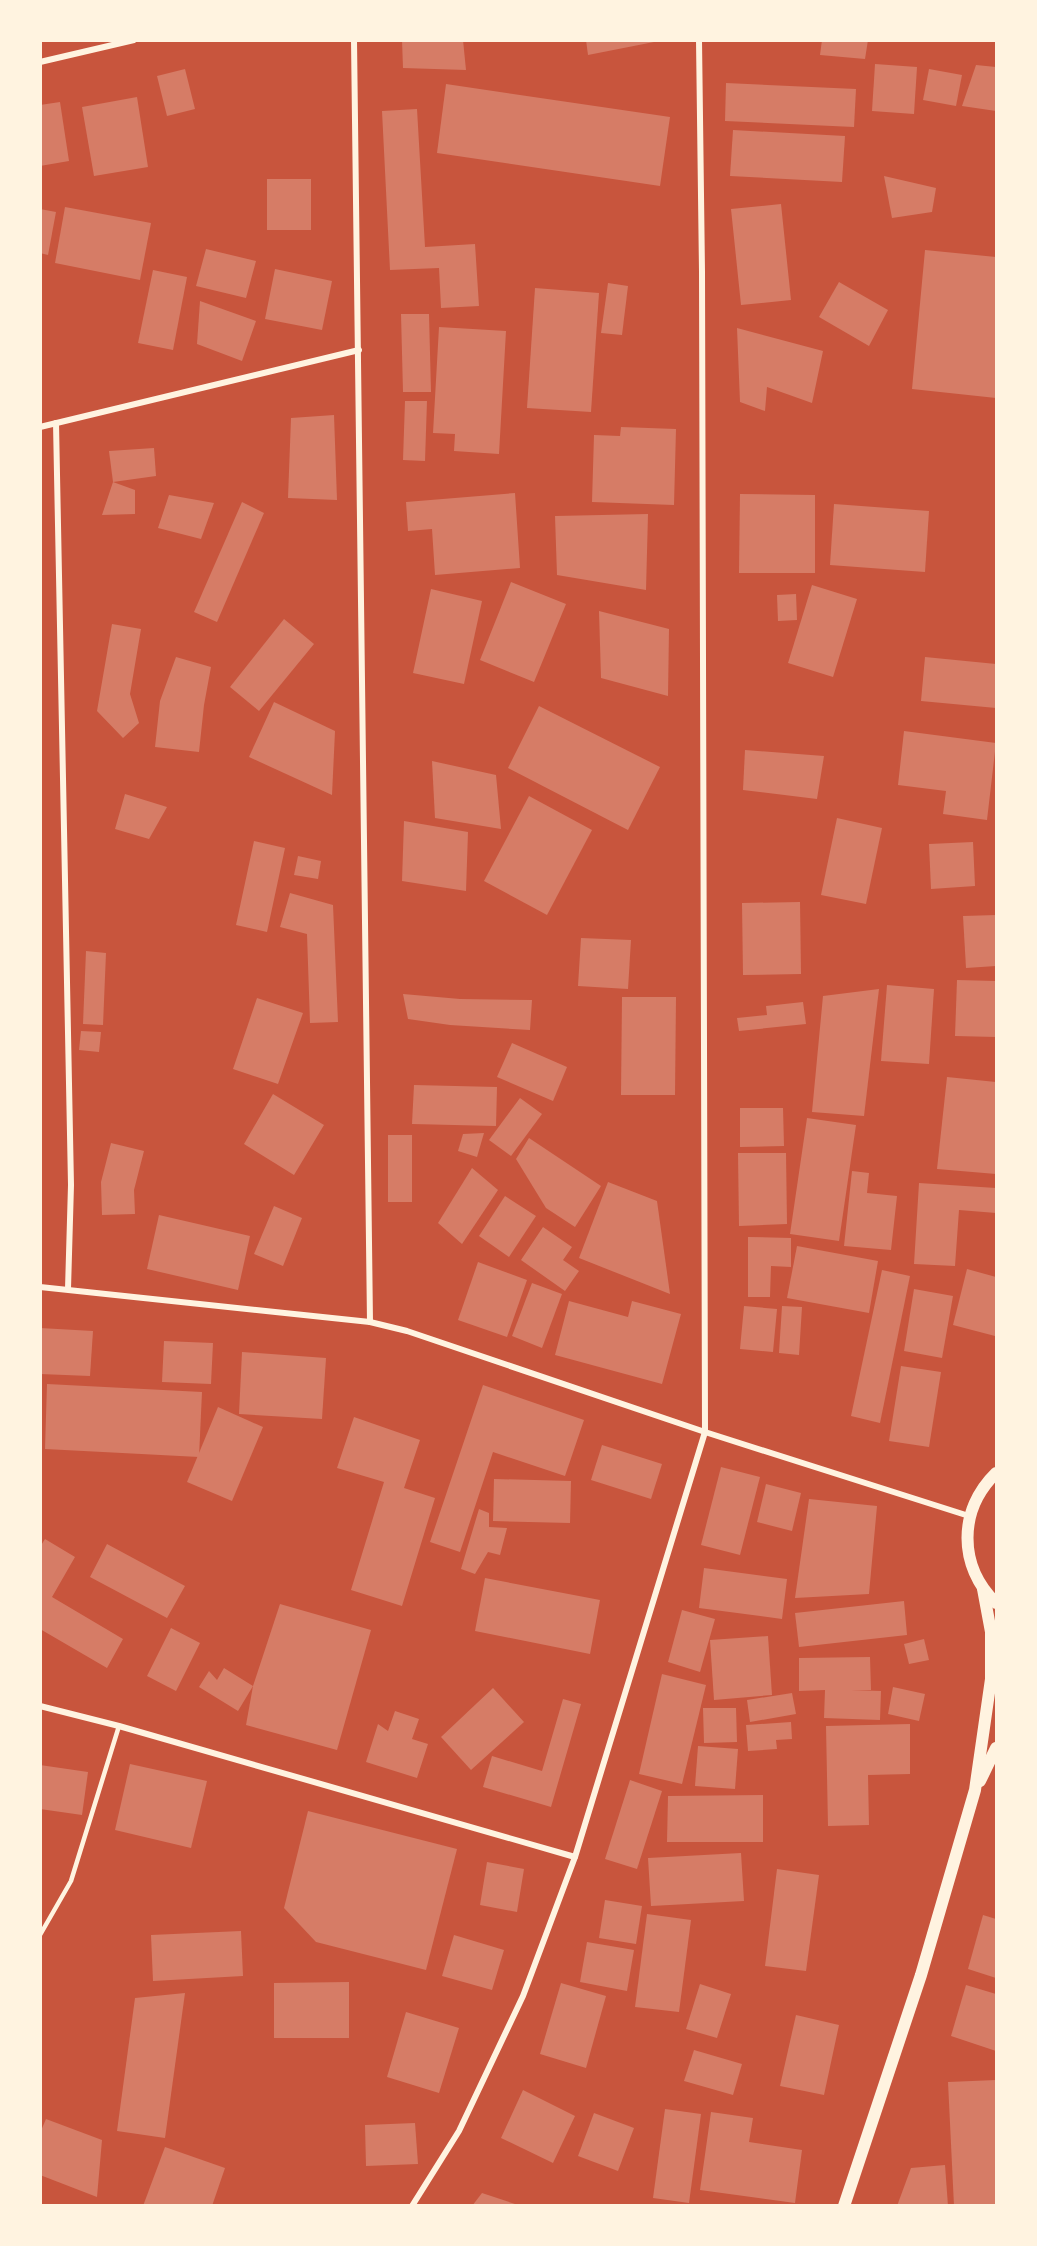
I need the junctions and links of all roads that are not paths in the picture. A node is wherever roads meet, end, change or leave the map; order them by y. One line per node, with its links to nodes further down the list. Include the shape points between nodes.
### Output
1 (134, 40): 4 (street)
2 (354, 40): 5 (street)
3 (699, 40): 11 (street)
4 (40, 62)
5 (359, 350): 6 (street); 10 (street)
6 (57, 423): 7 (street); 9 (street, via 71,1185)
7 (40, 427)
8 (40, 1287): 9 (street)
9 (68, 1289): 10 (street)
10 (370, 1322): 11 (street)
11 (705, 1432): 13 (street); 20 (street)
12 (996, 1473): 13 (main road, via 982,1489)
13 (969, 1516): 14 (main road, via 969,1559)
14 (983, 1589): 15 (main road); 19 (main road, via 991,1632 991,1679)
15 (996, 1603)
16 (40, 1706): 17 (street)
17 (119, 1726): 20 (street); 21 (lane, via 71,1881)
18 (996, 1748): 19 (main road)
19 (975, 1790): 23 (main road, via 921,1975)
20 (575, 1857): 22 (street, via 518,2007 459,2131)
21 (40, 1935)
22 (412, 2205)
23 (844, 2205)

